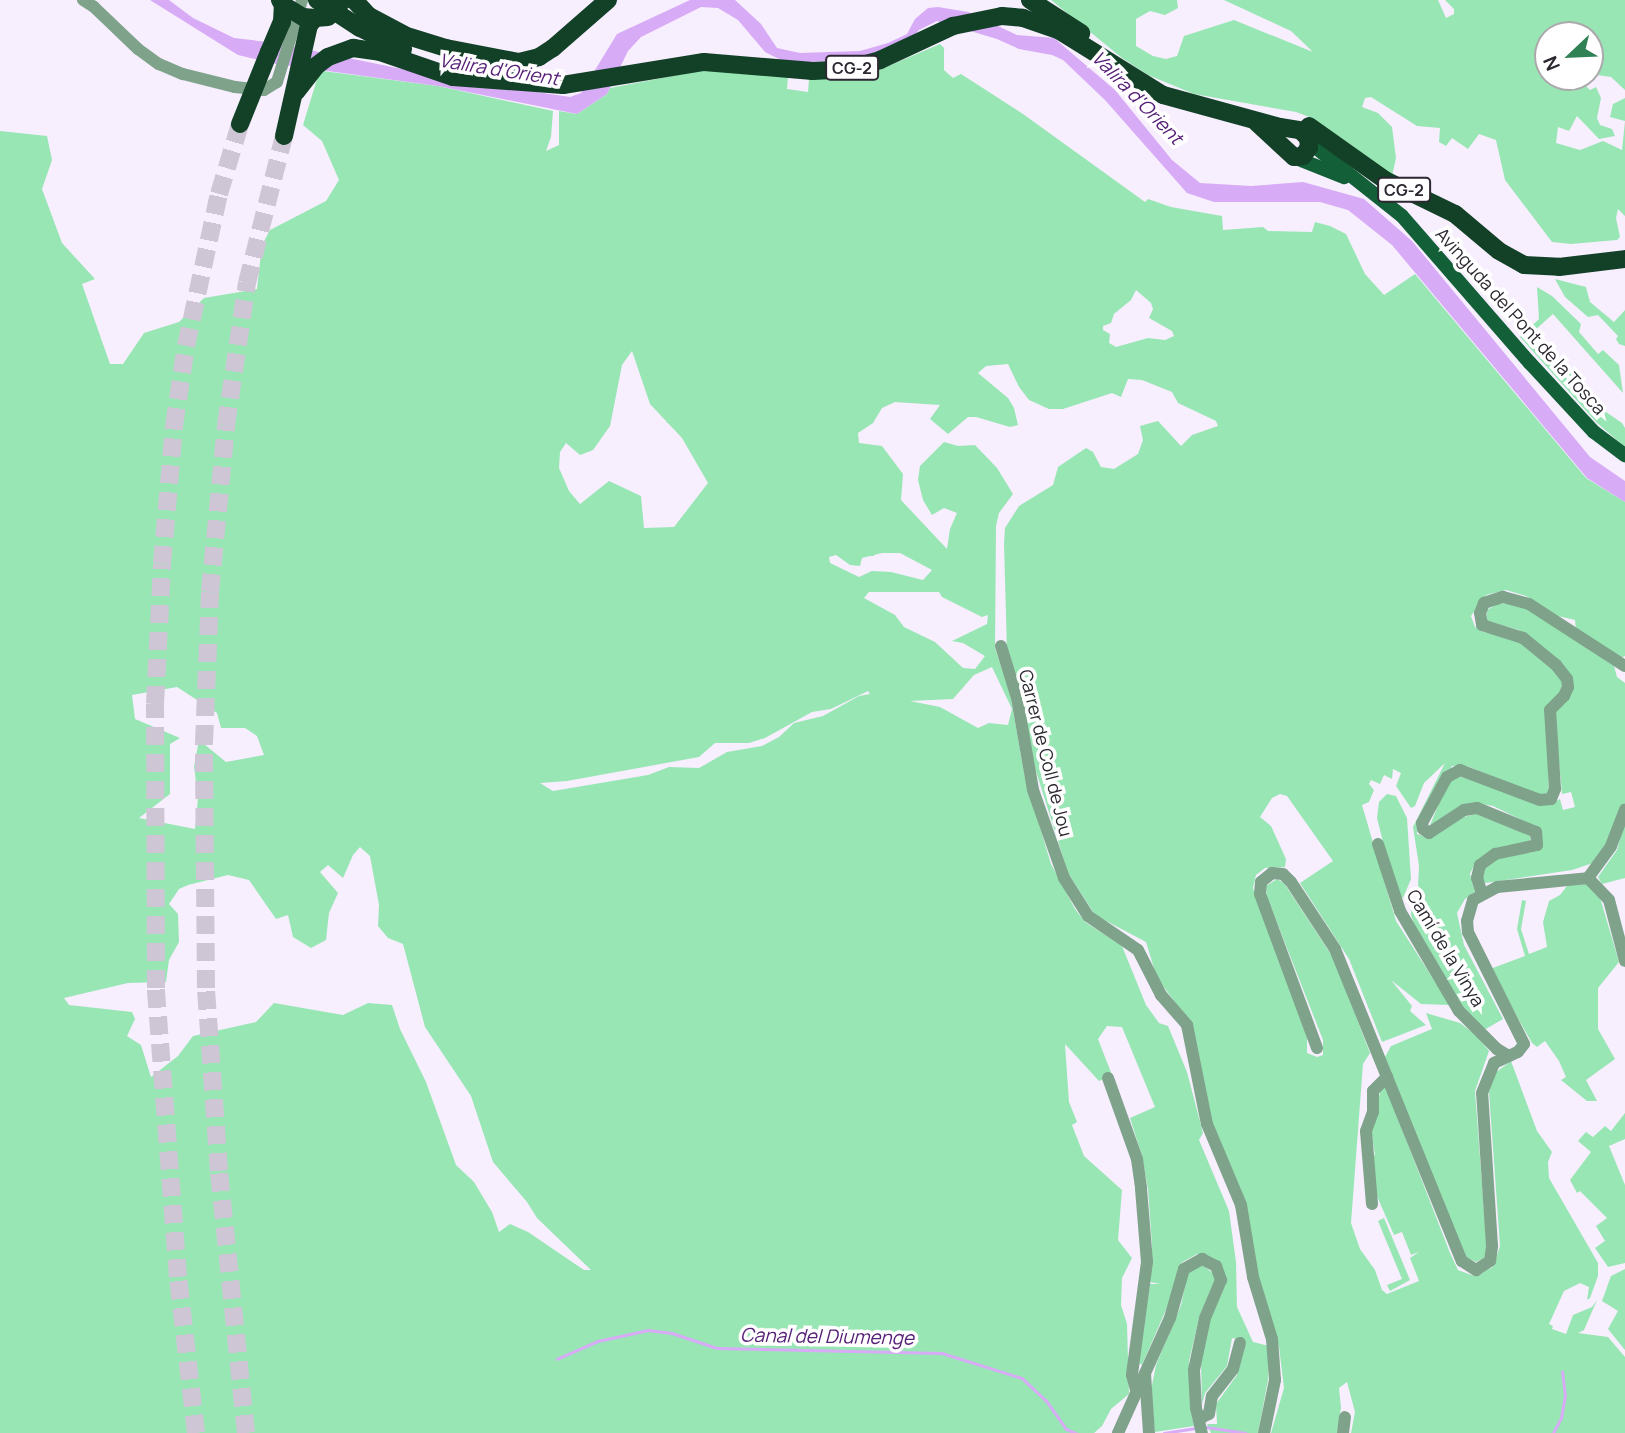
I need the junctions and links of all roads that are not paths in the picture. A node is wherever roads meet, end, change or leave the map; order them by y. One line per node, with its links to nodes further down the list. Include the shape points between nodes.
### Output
1 (83, 0): 2 (street, via 159,64 183,74 264,90 277,82)
2 (303, 0): 9 (highway)
3 (334, 0): 10 (highway)
4 (354, 0): 5 (highway, via 369,16 404,35 519,62 539,57)
5 (608, 0)
6 (621, 0): 12 (highway, via 553,56 526,68)
7 (1030, 0): 13 (highway, CG-2, via 1080,32)
8 (278, 2): 9 (highway, CG-2, bridge, via 303,17); 17 (highway, bridge, via 282,22)
9 (318, 9): 10 (highway, bridge); 11 (highway, CG-2); 15 (highway, via 307,32)
10 (345, 9): 12 (highway, via 405,50)
11 (380, 52): 14 (highway, CG-2, via 474,80); 15 (highway, via 353,48 328,57 305,76)
12 (486, 72): 14 (highway)
13 (1128, 75): 14 (highway, CG-2, via 1046,26 1023,18 984,17 848,69 813,71 704,62); 16 (highway, CG-2, via 1163,95)
14 (564, 85)
15 (296, 92): 18 (highway)
16 (1239, 115): 19 (highway, CG-2); 20 (highway, CG-2)
17 (240, 124)
18 (284, 136)
19 (1311, 136): 20 (highway, via 1306,153); 20 (highway, via 1286,135); 21 (main road, Avinguda del Pont de la Tosca); 22 (highway, CG-2, via 1455,214)
20 (1290, 152): 21 (main road, Avinguda del Pont de la Tosca)
21 (1359, 182): 25 (main road, Avinguda del Pont de la Tosca, via 1402,216 1585,422)
22 (1484, 236): 23 (highway, CG-2, via 1509,251 1534,257); 24 (highway, CG-2, via 1511,259 1536,267)
23 (1625, 247)
24 (1625, 259)
25 (1625, 455)
26 (1001, 646): 47 (street, Carrer de Coll de Jou, via 1017,698 1033,790 1064,878 1088,916 1138,950 1161,995 1187,1024 1207,1124 1241,1205 1253,1277 1272,1339 1275,1380)
27 (1625, 666): 31 (street, via 1529,604 1503,597 1484,603 1482,625 1516,634 1532,645 1563,673 1567,687 1550,710 1555,789 1551,799 1540,800 1460,770 1447,777 1422,823 1429,833 1464,810 1477,808 1536,832 1537,845 1485,860 1477,878)
28 (1625, 810): 30 (street, via 1611,846)
29 (1378, 845): 34 (street, Camí de la Vinya, via 1400,911 1459,1011 1497,1049)
30 (1588, 877): 31 (street, via 1497,887); 32 (street, via 1609,901)
31 (1482, 894): 34 (street, via 1469,909 1468,932 1524,1040)
32 (1625, 961)
33 (1317, 1048): 35 (street, via 1260,894 1261,882 1272,873 1291,881 1335,949)
34 (1513, 1054): 35 (street, via 1491,1067 1482,1093 1492,1246 1490,1261 1476,1270 1462,1261)
35 (1387, 1077): 37 (street, via 1373,1091 1373,1112 1366,1131)
36 (1108, 1078): 40 (street, via 1137,1159 1141,1189 1147,1262 1132,1376)
37 (1372, 1204)
38 (1240, 1343): 44 (street, via 1233,1369 1212,1396)
39 (1145, 1372): 40 (street); 42 (street); 44 (street, via 1170,1318 1184,1269 1195,1261 1210,1261 1221,1280 1205,1318 1196,1360)
40 (1136, 1390): 41 (street)
41 (1128, 1407): 42 (street); 45 (street)
42 (1146, 1416): 46 (street)
43 (1345, 1417): 48 (street)
44 (1201, 1427)
45 (1118, 1433)
46 (1149, 1433)
47 (1264, 1433)
48 (1343, 1433)

